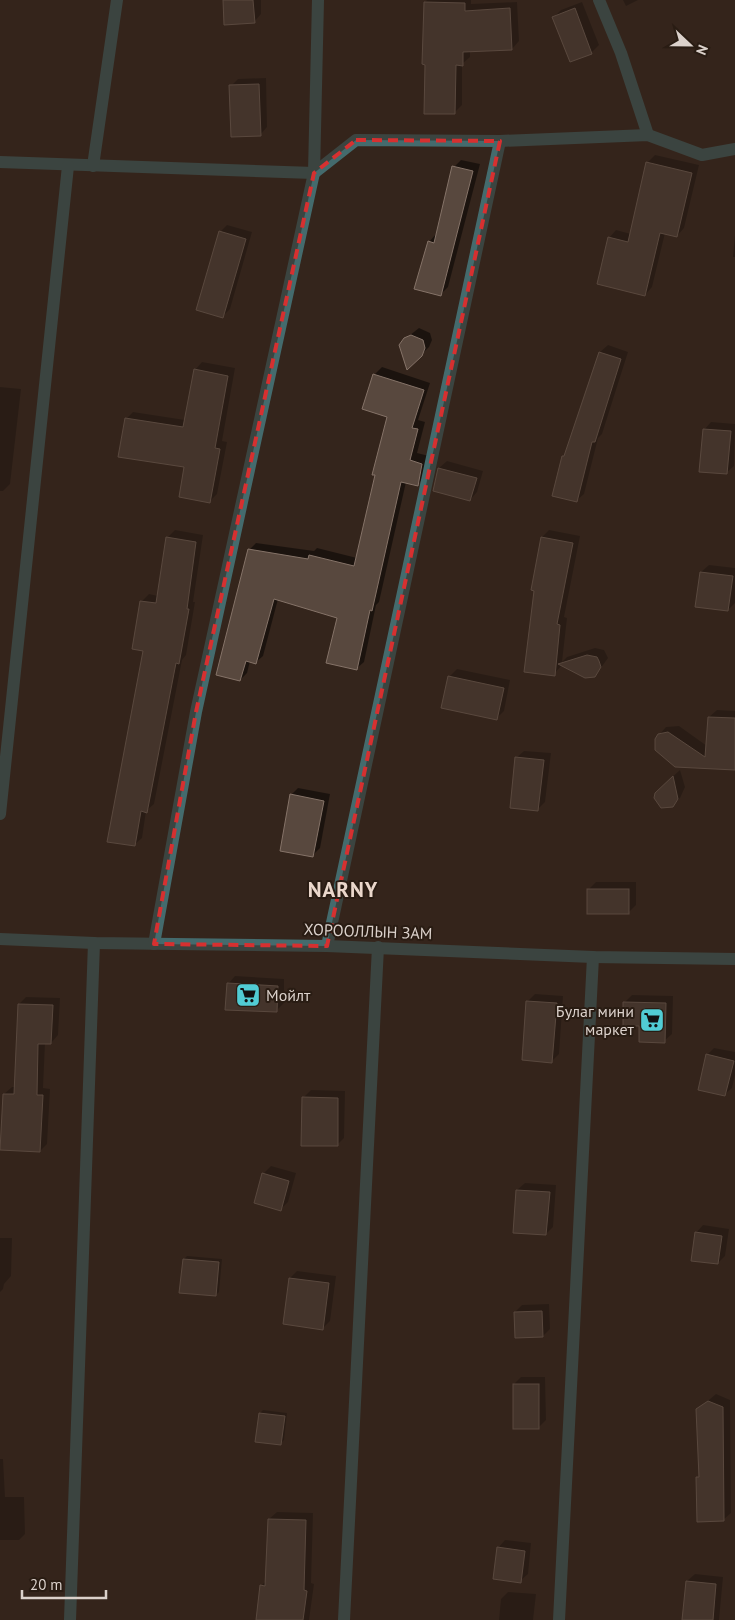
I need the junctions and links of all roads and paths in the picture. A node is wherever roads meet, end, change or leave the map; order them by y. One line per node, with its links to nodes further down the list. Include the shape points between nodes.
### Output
1 (117, 0): 9 (street)
2 (318, 0): 10 (street)
3 (598, 0): 4 (street, via 622,53)
4 (648, 135): 5 (street); 6 (street, via 702,155)
5 (500, 141): 10 (street, via 356,140); 15 (street)
6 (735, 149)
7 (0, 162): 8 (street)
8 (68, 166): 9 (street); 11 (street)
9 (93, 166): 10 (street)
10 (314, 173): 14 (street, via 196,712)
11 (0, 814)
12 (0, 939): 13 (street, ХОРООЛЛЫН ЗАМ)
13 (94, 943): 14 (street, ХОРООЛЛЫН ЗАМ); 19 (street)
14 (154, 944): 15 (street, ХОРООЛЛЫН ЗАМ)
15 (327, 946): 16 (street, ХОРООЛЛЫН ЗАМ)
16 (378, 947): 17 (street, ХОРООЛЛЫН ЗАМ); 20 (street)
17 (593, 957): 18 (street, ХОРООЛЛЫН ЗАМ); 21 (street)
18 (735, 959)
19 (70, 1620)
20 (344, 1620)
21 (559, 1620)

